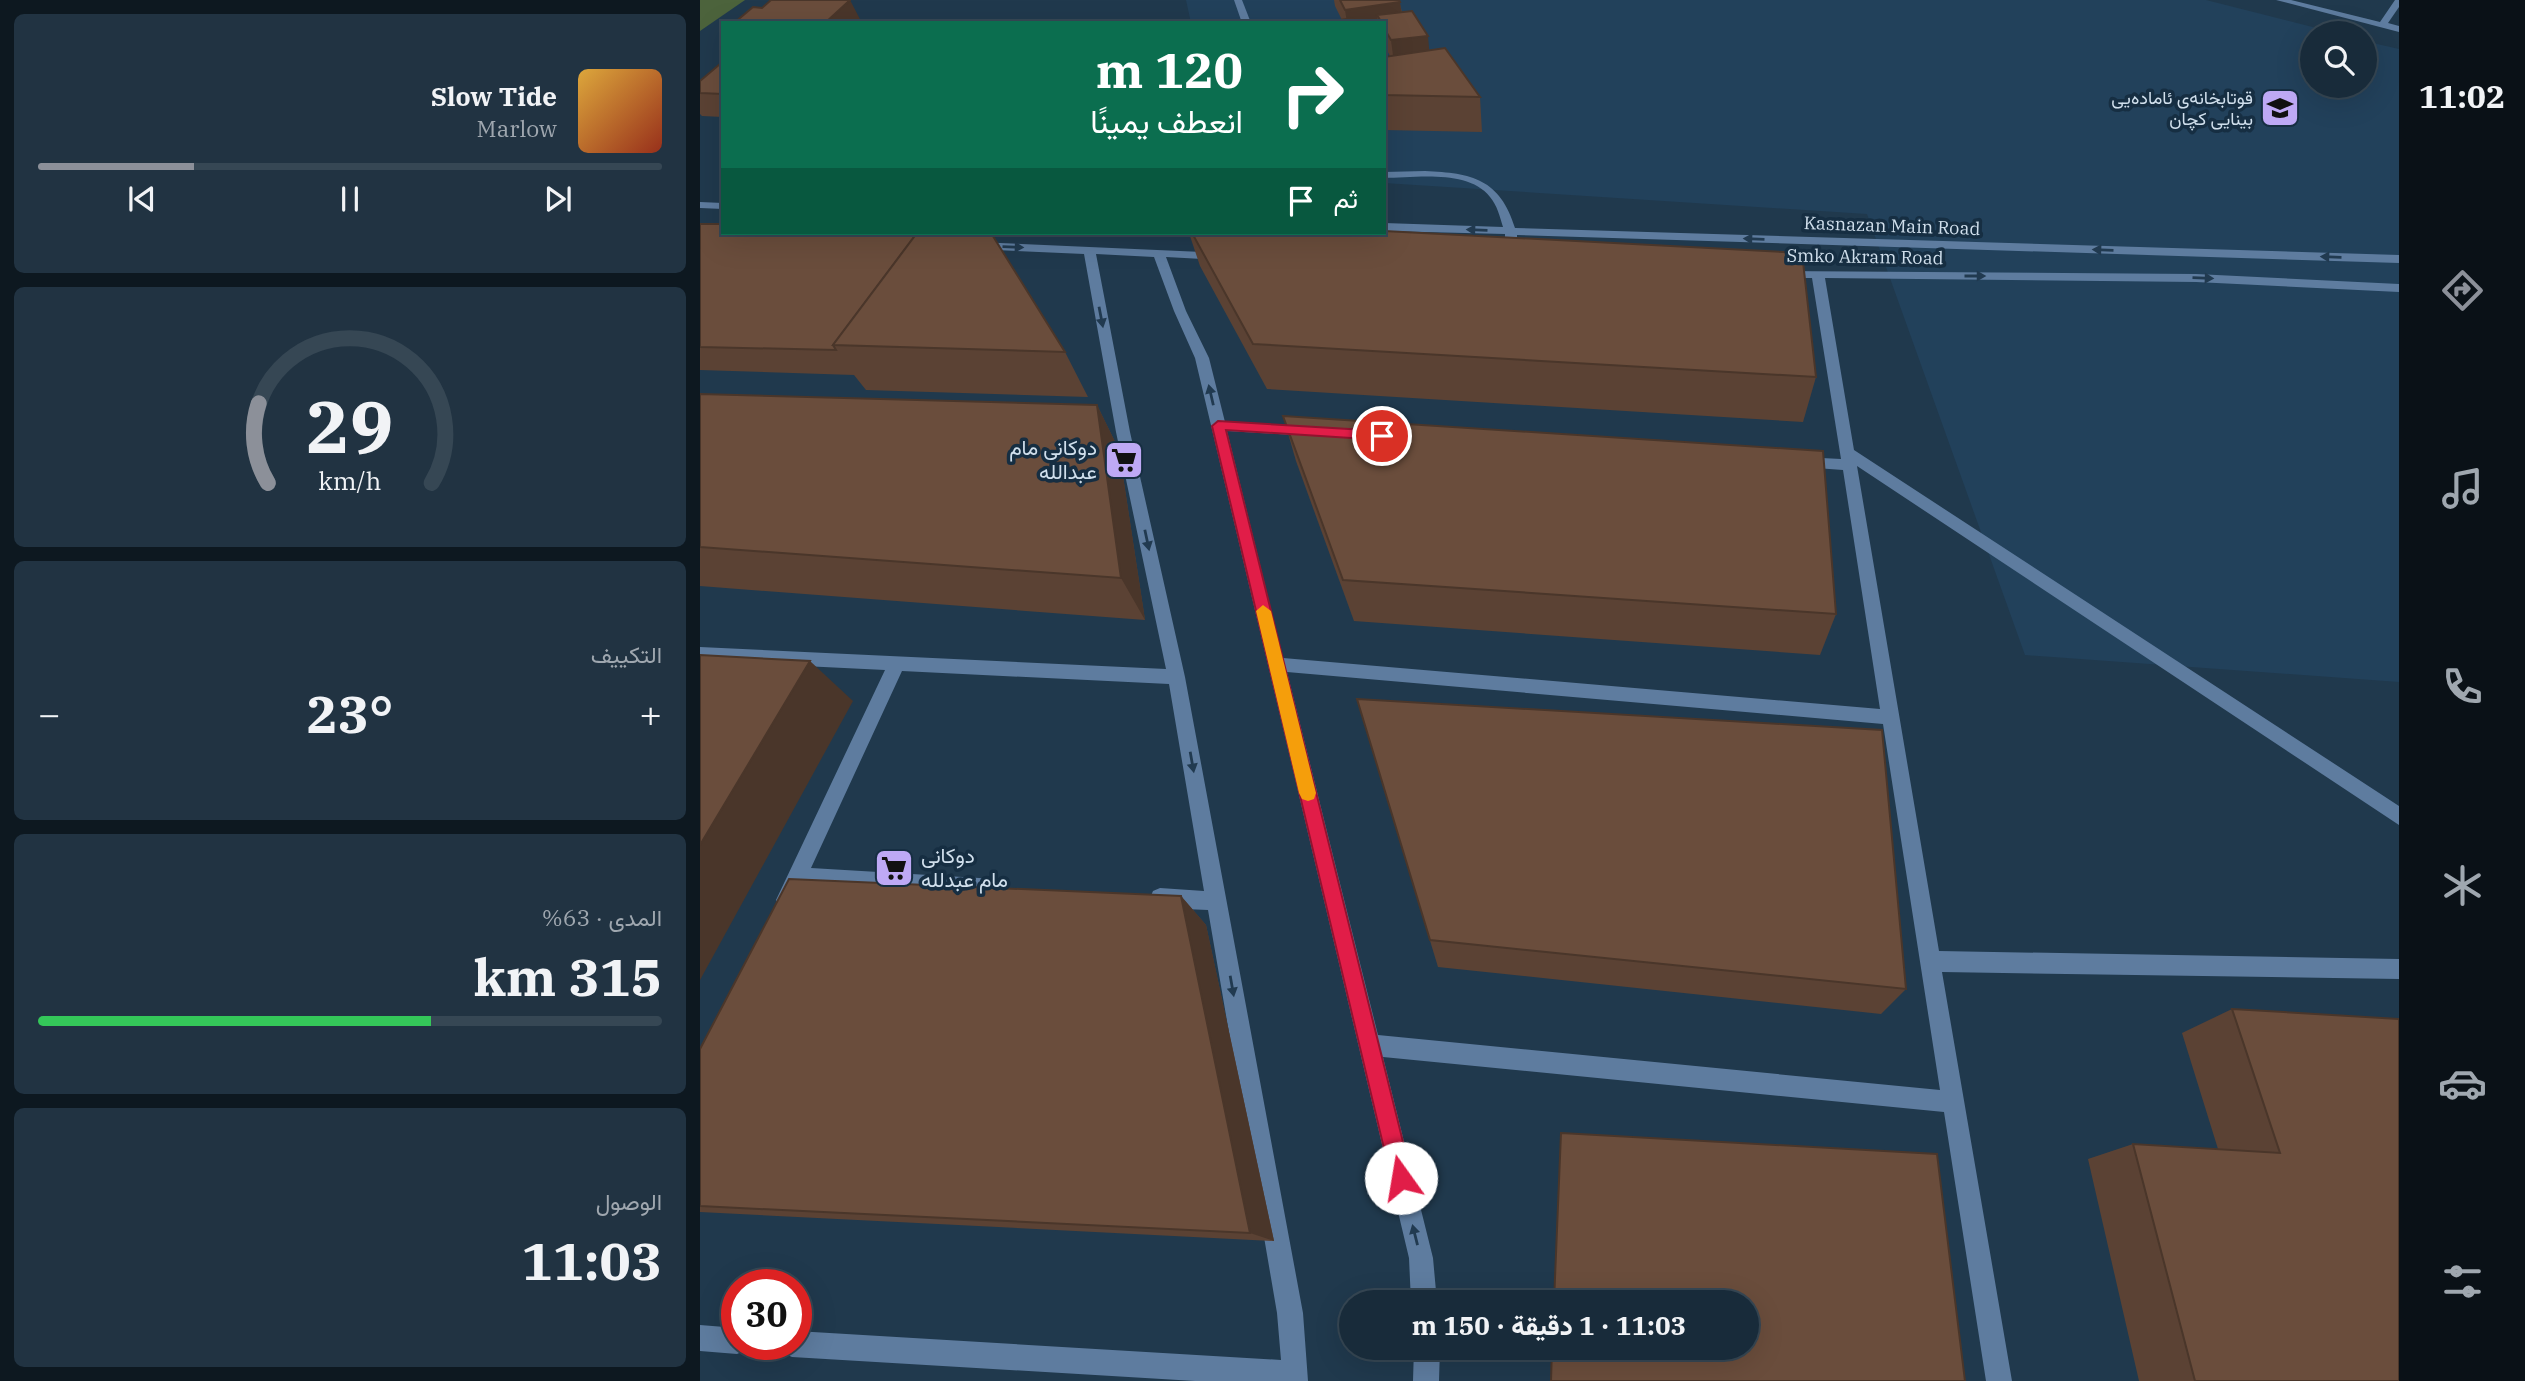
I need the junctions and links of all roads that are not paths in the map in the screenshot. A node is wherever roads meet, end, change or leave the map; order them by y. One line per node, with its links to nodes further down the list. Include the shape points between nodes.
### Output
1 (1238, 0): 4 (street)
2 (2280, 0): 5 (street)
3 (2399, 0): 5 (street)
4 (1246, 21)
5 (2382, 25): 6 (street)
6 (2399, 29)
7 (1386, 176): 11 (street, via 1442,177 1483,186 1500,203)
8 (700, 205): 9 (street)
9 (721, 206)
10 (1386, 227): 11 (street, Kasnazan Main Road, one-way to 10)
11 (1511, 231): 15 (street); 17 (street, Kasnazan Main Road, one-way to 11)
12 (964, 246): 13 (street, one-way to 13)
13 (1089, 250): 14 (street); 28 (street, one-way to 28, via 1116,431)
14 (1159, 254): 16 (street); 21 (street, one-way to 14, via 1202,358)
15 (1510, 254)
16 (1240, 257)
17 (2399, 260)
18 (1764, 273): 19 (street, Smko Akram Road)
19 (1818, 275): 20 (street, Smko Akram Road, one-way to 20, via 2196,278); 23 (street)
20 (2399, 288)
21 (1218, 426): 22 (street); 26 (street)
22 (1327, 432)
23 (1846, 458): 24 (street); 29 (street); 30 (street)
24 (1793, 461)
25 (700, 654): 27 (street)
26 (1276, 664): 29 (street); 39 (street)
27 (895, 665): 28 (street); 32 (street)
28 (1177, 677): 35 (street, one-way to 35)
29 (1889, 717): 37 (street)
30 (2395, 813): 31 (street)
31 (2399, 828)
32 (796, 877): 33 (street); 36 (street)
33 (1013, 889)
34 (1135, 897): 35 (street)
35 (1217, 901): 46 (street, one-way to 46, via 1290,1313)
36 (779, 913)
37 (1929, 961): 38 (street); 40 (street)
38 (2399, 969)
39 (1369, 1045): 40 (street); 41 (street, one-way to 39, via 1421,1258)
40 (1952, 1102): 48 (street)
41 (1423, 1290)
42 (700, 1338): 43 (street)
43 (721, 1340)
44 (812, 1345): 46 (street)
45 (1427, 1360): 47 (street)
46 (1295, 1378)
47 (1426, 1381)
48 (1999, 1381)

